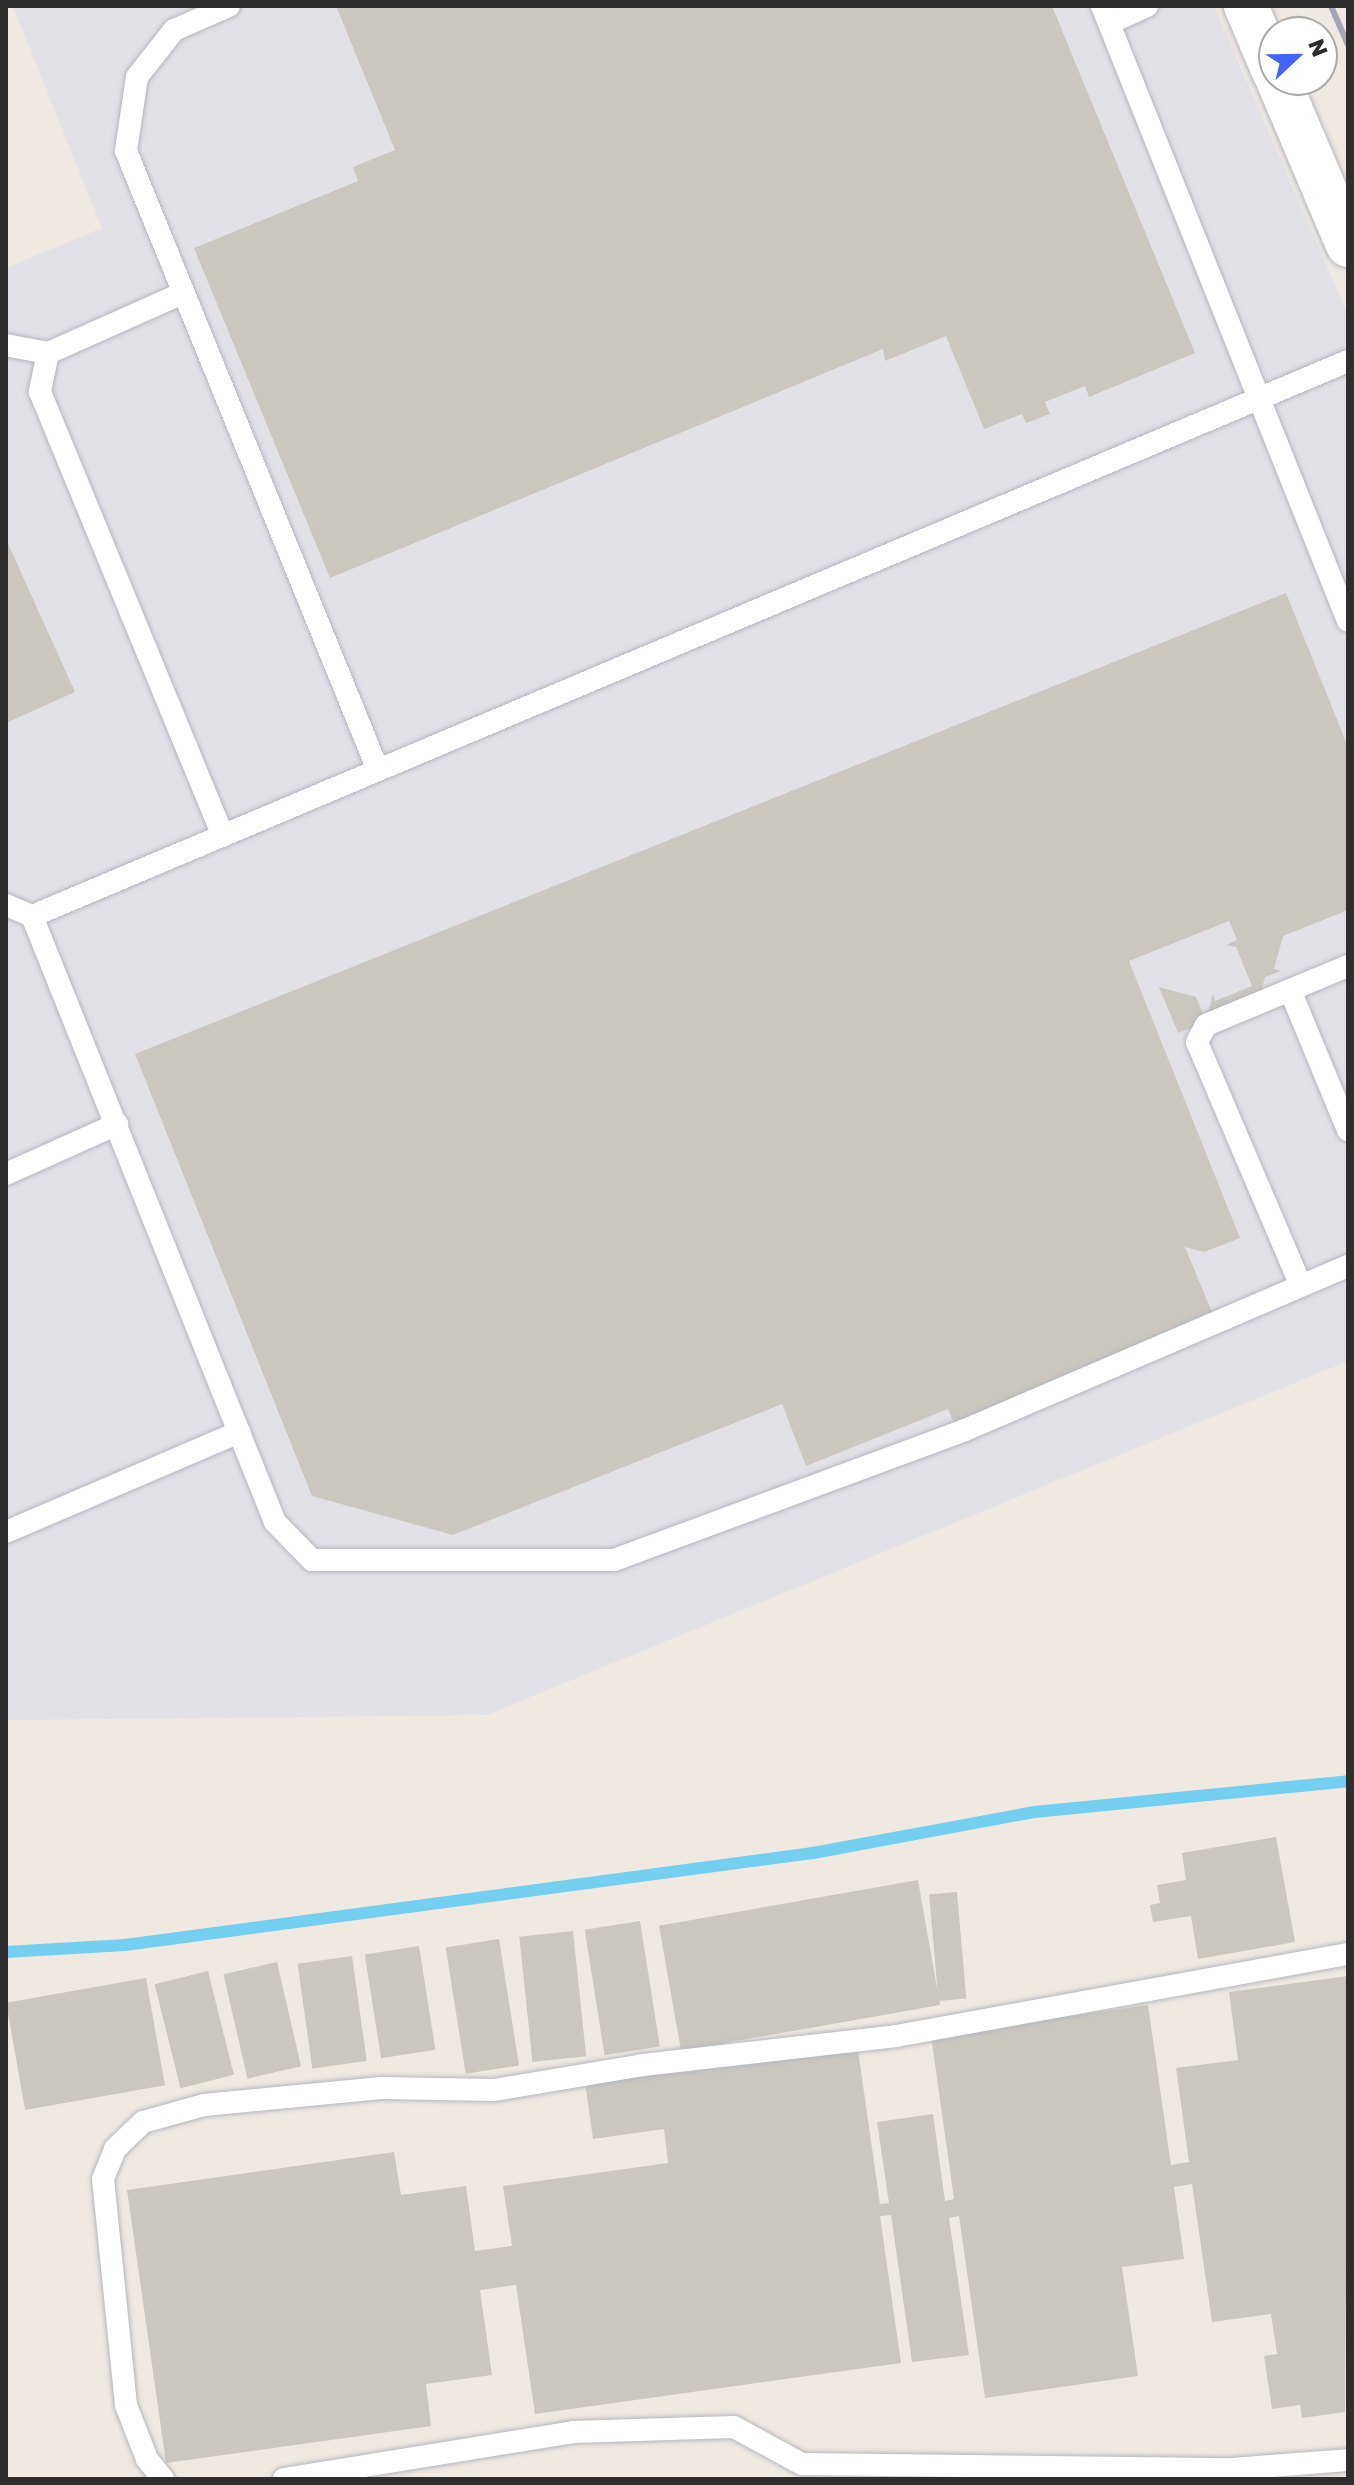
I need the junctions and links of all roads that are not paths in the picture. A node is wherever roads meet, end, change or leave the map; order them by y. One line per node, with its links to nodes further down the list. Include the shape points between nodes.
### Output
1 (229, 6): 8 (lane, via 174,30 137,77 126,151)
2 (1147, 6): 4 (lane)
3 (1246, 6): 5 (street)
4 (1105, 14): 12 (lane)
5 (1258, 34)
6 (1285, 96): 7 (street)
7 (1348, 245)
8 (183, 293): 10 (lane); 14 (lane)
9 (6, 345): 10 (lane)
10 (48, 353): 15 (lane, via 40,392)
11 (1348, 361): 12 (lane)
12 (1256, 400): 13 (lane); 14 (lane)
13 (1348, 621)
14 (378, 770): 15 (lane)
15 (223, 836): 17 (lane)
16 (6, 905): 17 (lane)
17 (32, 916): 20 (lane)
18 (1348, 966): 19 (lane)
19 (1290, 990): 21 (lane); 24 (lane, via 1206,1025 1197,1042)
20 (117, 1124): 22 (lane); 25 (lane)
21 (1348, 1130)
22 (6, 1174)
23 (1348, 1266): 24 (lane)
24 (1301, 1286): 25 (lane, via 965,1430 614,1560 312,1560 275,1522)
25 (239, 1432): 26 (lane)
26 (6, 1532)
27 (1348, 1954): 31 (lane, via 896,2036 643,2065 494,2090 381,2088 204,2105 143,2122 115,2149 103,2179 126,2405 147,2459)
28 (1348, 2460): 30 (lane)
29 (359, 2473): 30 (lane, via 573,2432 734,2427 802,2464); 32 (lane)
30 (1232, 2474)
31 (163, 2479)
32 (284, 2479)

